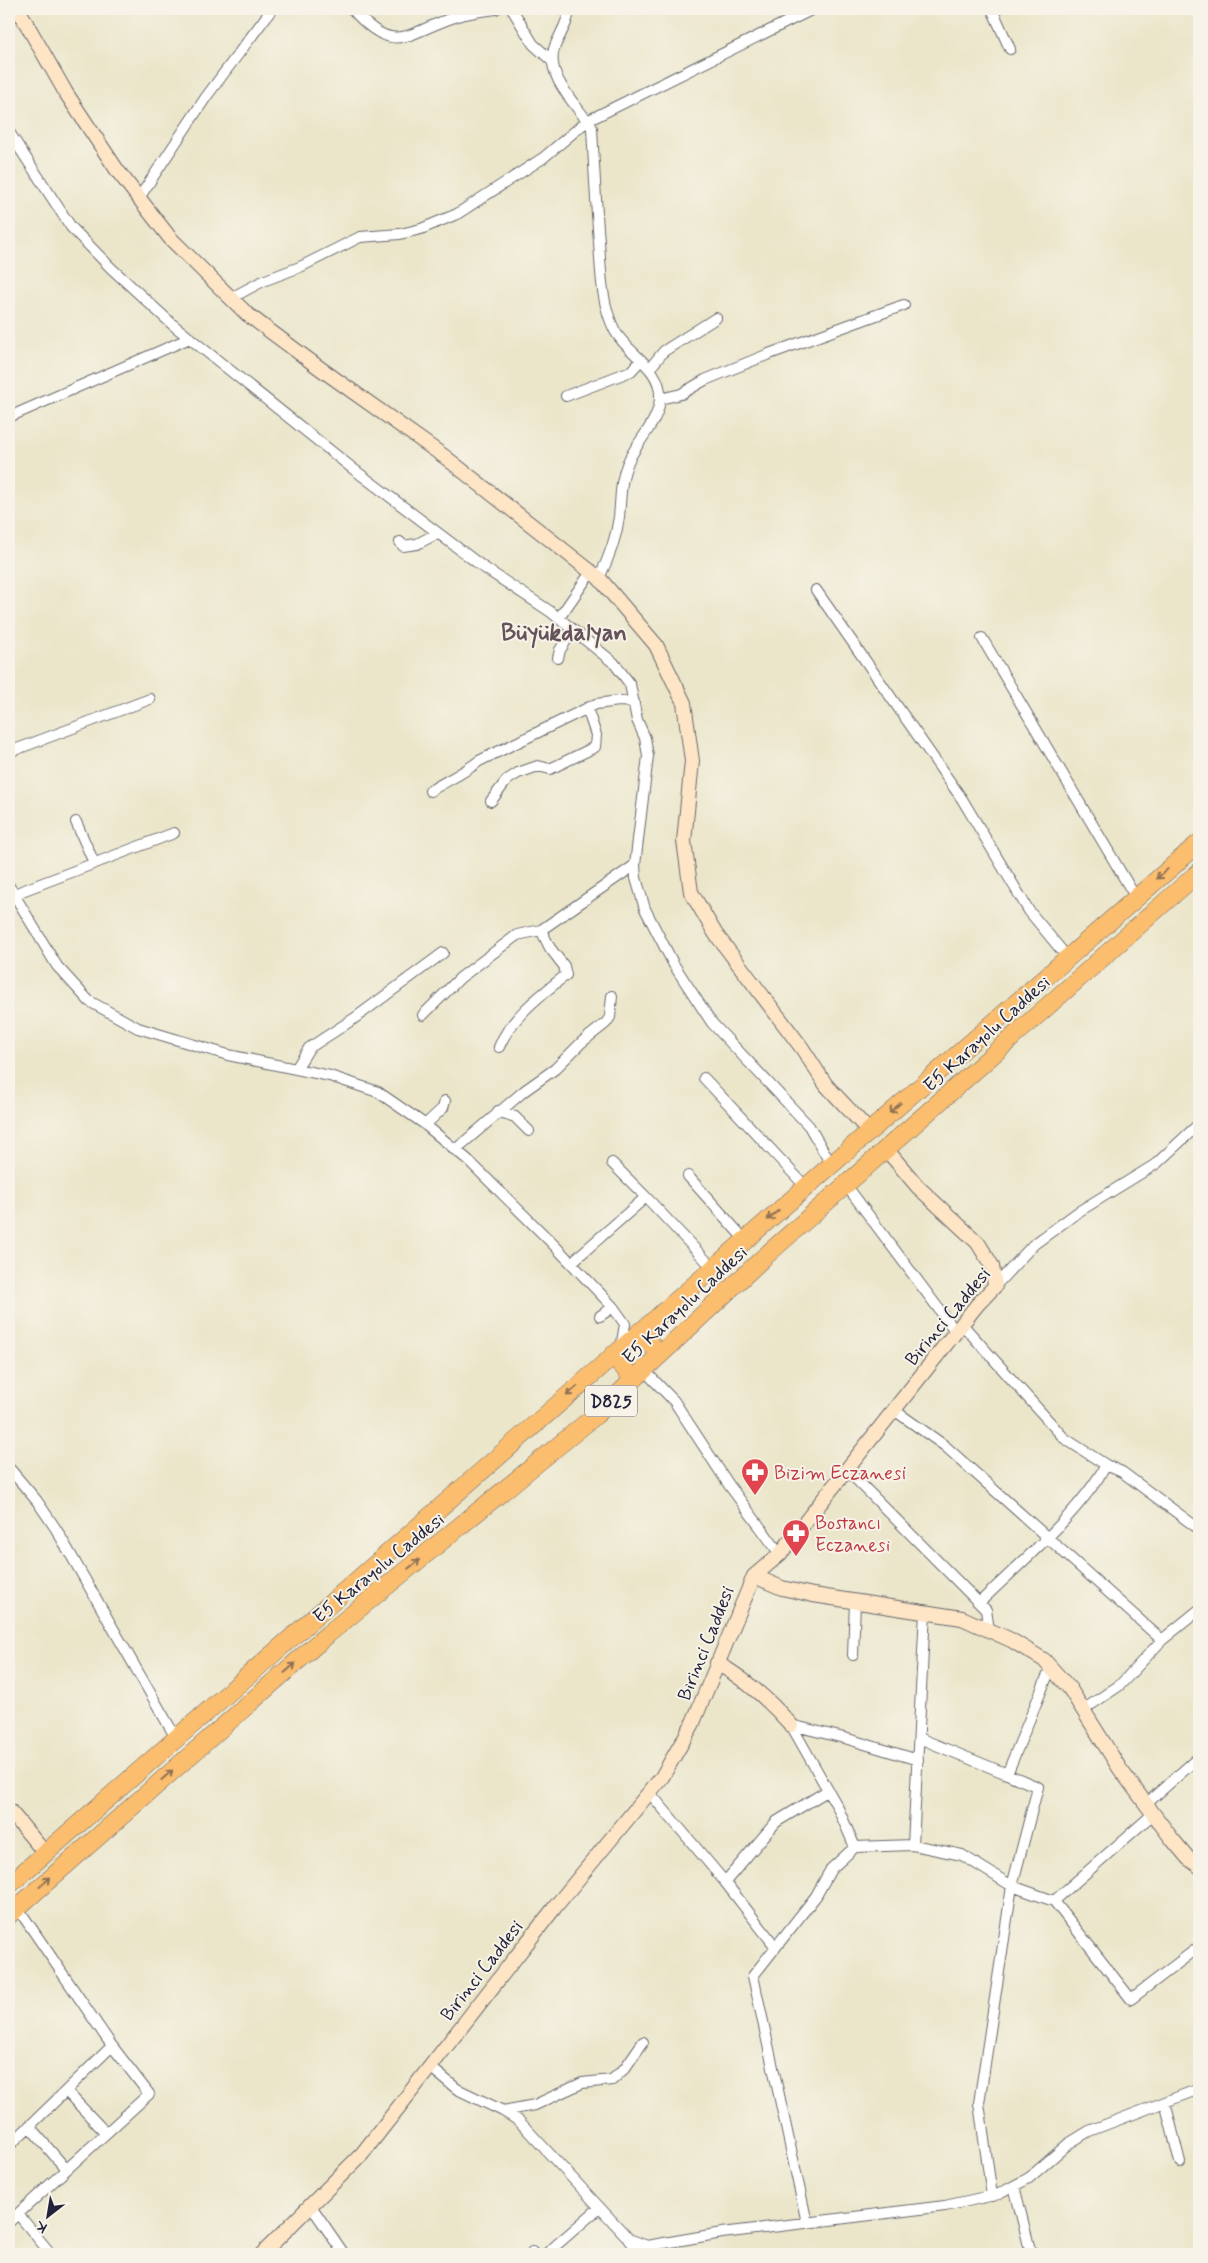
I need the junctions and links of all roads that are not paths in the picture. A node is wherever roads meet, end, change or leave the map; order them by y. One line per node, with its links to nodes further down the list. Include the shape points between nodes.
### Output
1 (18, 9): 13 (street, via 66,93)
2 (272, 9): 13 (street, via 206,97)
3 (352, 9): 4 (street, via 368,28 399,38 458,16)
4 (496, 9)
5 (512, 9): 10 (street, via 532,44)
6 (569, 9): 10 (street)
7 (813, 9): 11 (street)
8 (992, 9): 9 (street)
9 (1010, 49)
10 (552, 61): 11 (street, via 564,93)
11 (588, 121): 14 (street, via 543,158 457,214 400,234 360,237); 18 (street, via 592,128 603,291 615,331)
12 (9, 132): 17 (street, via 71,227 111,268)
13 (139, 198): 14 (street, via 170,238)
14 (231, 298): 25 (street, via 321,370 445,457)
15 (904, 305): 21 (street, via 768,354 705,380 681,394)
16 (716, 318): 19 (street, via 664,351)
17 (190, 338): 22 (street); 23 (street)
18 (641, 360): 19 (street); 20 (street, via 631,371)
19 (650, 368): 21 (street, via 659,384)
20 (566, 396)
21 (660, 399): 25 (street, via 655,417 628,461 611,554)
22 (9, 417)
23 (438, 533): 24 (street, via 417,544 403,546); 27 (street)
24 (400, 542)
25 (595, 575): 27 (street); 58 (street, via 656,645 684,703 692,761 684,841 691,892 715,933 826,1085)
26 (816, 590): 47 (street, via 962,798 1029,912)
27 (559, 618): 28 (street)
28 (573, 630): 30 (street); 32 (street, via 614,663 630,684)
29 (982, 638): 44 (street)
30 (558, 658)
31 (150, 699): 34 (street)
32 (634, 702): 33 (street, via 609,702); 41 (street, via 648,756)
33 (587, 708): 35 (street, via 480,761); 36 (street, via 596,736 595,747 550,769 538,766 518,773 507,780)
34 (9, 752)
35 (430, 792)
36 (491, 800)
37 (76, 822): 40 (street)
38 (174, 833): 40 (street)
39 (1199, 842): 44 (highway, E5 Karayolu Caddesi / D825, one-way to 44)
40 (94, 863): 43 (street)
41 (635, 865): 45 (street); 62 (street, via 645,909 674,965 712,1023 809,1126)
42 (1199, 872): 59 (highway, E5 Karayolu Caddesi / D825)
43 (12, 890): 51 (street, via 57,966 89,1001 138,1028 228,1055)
44 (1136, 898): 47 (highway, E5 Karayolu Caddesi / D825)
45 (541, 930): 49 (street, via 517,935 460,978); 50 (street, via 564,966 566,975 513,1022)
46 (443, 953): 51 (street, via 356,1018 308,1048)
47 (1067, 958): 58 (highway, E5 Karayolu Caddesi / D825, one-way to 58)
48 (612, 996): 54 (street, via 606,1023 555,1069)
49 (423, 1015)
50 (499, 1047)
51 (296, 1069): 56 (street, via 378,1092)
52 (704, 1078): 65 (street)
53 (445, 1101): 56 (street, via 443,1108)
54 (498, 1111): 57 (street, via 515,1117); 60 (street)
55 (1199, 1124): 70 (street, Birinci Caddesi, via 1156,1164 1078,1212 1033,1245)
56 (426, 1126): 60 (street)
57 (529, 1130)
58 (869, 1131): 62 (highway, E5 Karayolu Caddesi / D825)
59 (886, 1149): 64 (highway, E5 Karayolu Caddesi / D825); 70 (street, via 918,1187 978,1243 992,1266)
60 (455, 1150): 68 (street)
61 (612, 1163): 66 (street)
62 (831, 1164): 65 (highway, E5 Karayolu Caddesi / D825)
63 (688, 1176): 67 (street)
64 (846, 1185): 73 (street); 76 (highway, E5 Karayolu Caddesi / D825)
65 (806, 1187): 67 (highway, E5 Karayolu Caddesi / D825, one-way to 67)
66 (646, 1197): 68 (street); 69 (street)
67 (745, 1240): 69 (highway, E5 Karayolu Caddesi / D825)
68 (571, 1263): 71 (street)
69 (713, 1268): 74 (highway, E5 Karayolu Caddesi / D825)
70 (995, 1286): 73 (street, Birinci Caddesi)
71 (613, 1307): 72 (street); 75 (street, via 625,1324)
72 (600, 1316)
73 (959, 1328): 78 (street, Birinci Caddesi); 79 (street, via 1064,1438)
74 (640, 1331): 75 (highway, E5 Karayolu Caddesi / D825); 76 (highway)
75 (617, 1351): 77 (highway); 97 (highway, E5 Karayolu Caddesi / D825, one-way to 97)
76 (660, 1355): 77 (highway, E5 Karayolu Caddesi / D825)
77 (639, 1375): 84 (street, via 674,1402); 115 (highway, E5 Karayolu Caddesi / D825, one-way to 77, via 328,1634 596,1415)
78 (894, 1410): 81 (street, Birinci Caddesi); 83 (street, via 944,1446)
79 (1106, 1465): 82 (street, via 1122,1472); 83 (street, via 1094,1485)
80 (9, 1468): 97 (street, via 56,1529)
81 (847, 1470): 84 (street, Birinci Caddesi); 87 (street)
82 (1199, 1529)
83 (1047, 1537): 87 (street); 91 (street)
84 (780, 1554): 85 (street, Birinci Caddesi)
85 (754, 1576): 86 (street, via 782,1588); 93 (street, Birinci Caddesi)
86 (855, 1602): 89 (street); 92 (street)
87 (979, 1603): 90 (street, via 989,1618)
88 (1199, 1610): 91 (street)
89 (925, 1612): 90 (street, via 962,1618); 98 (street)
90 (989, 1630): 94 (street, via 1020,1645)
91 (1162, 1640): 95 (street, via 1120,1685)
92 (852, 1655)
93 (717, 1663): 96 (street, via 754,1688); 102 (street, Birinci Caddesi, via 692,1725 662,1777)
94 (1051, 1667): 95 (street); 101 (street)
95 (1083, 1710): 104 (street)
96 (792, 1725): 100 (street); 103 (street)
97 (176, 1738): 108 (highway, E5 Karayolu Caddesi / D825)
98 (919, 1738): 100 (street); 101 (street)
99 (1199, 1757): 104 (street)
100 (918, 1760): 106 (street)
101 (1006, 1774): 113 (street, via 1038,1787)
102 (649, 1792): 111 (street); 120 (street, Birinci Caddesi)
103 (827, 1792): 107 (street, via 837,1806); 111 (street, via 776,1822)
104 (1150, 1809): 109 (street); 114 (street)
105 (9, 1810): 108 (street)
106 (913, 1845): 107 (street); 113 (street, via 962,1855)
107 (854, 1847): 116 (street, via 831,1868 816,1896)
108 (46, 1853): 112 (highway, E5 Karayolu Caddesi / D825)
109 (1194, 1855): 110 (street)
110 (1199, 1866)
111 (725, 1882): 116 (street)
112 (9, 1885)
113 (1012, 1886): 114 (street); 131 (street, via 979,2103)
114 (1054, 1901): 117 (street, via 1131,1999)
115 (13, 1911): 119 (street)
116 (775, 1946): 136 (street, via 753,1976)
117 (1199, 1947)
118 (644, 2042): 124 (street, via 612,2080 582,2083 536,2105)
119 (112, 2046): 122 (street); 126 (street, via 149,2094)
120 (429, 2066): 124 (street, via 457,2089); 132 (street, Birinci Caddesi, via 362,2154)
121 (1199, 2089): 123 (street)
122 (67, 2092): 125 (street); 126 (street)
123 (1166, 2102): 128 (street); 130 (street, via 1089,2131)
124 (503, 2111): 133 (street, via 518,2121)
125 (29, 2126): 127 (street); 129 (street)
126 (106, 2133): 129 (street)
127 (9, 2146)
128 (1180, 2162)
129 (66, 2169): 134 (street)
130 (1014, 2186): 131 (street); 143 (street)
131 (992, 2196): 136 (street, via 945,2206)
132 (310, 2206): 139 (street, Birinci Caddesi); 140 (street)
133 (599, 2208): 137 (street); 141 (street)
134 (18, 2214): 135 (street); 138 (street)
135 (9, 2222)
136 (807, 2223): 137 (street, via 648,2246)
137 (628, 2239): 142 (street)
138 (51, 2254)
139 (262, 2254)
140 (344, 2254)
141 (546, 2254)
142 (640, 2254)
143 (1031, 2254)

